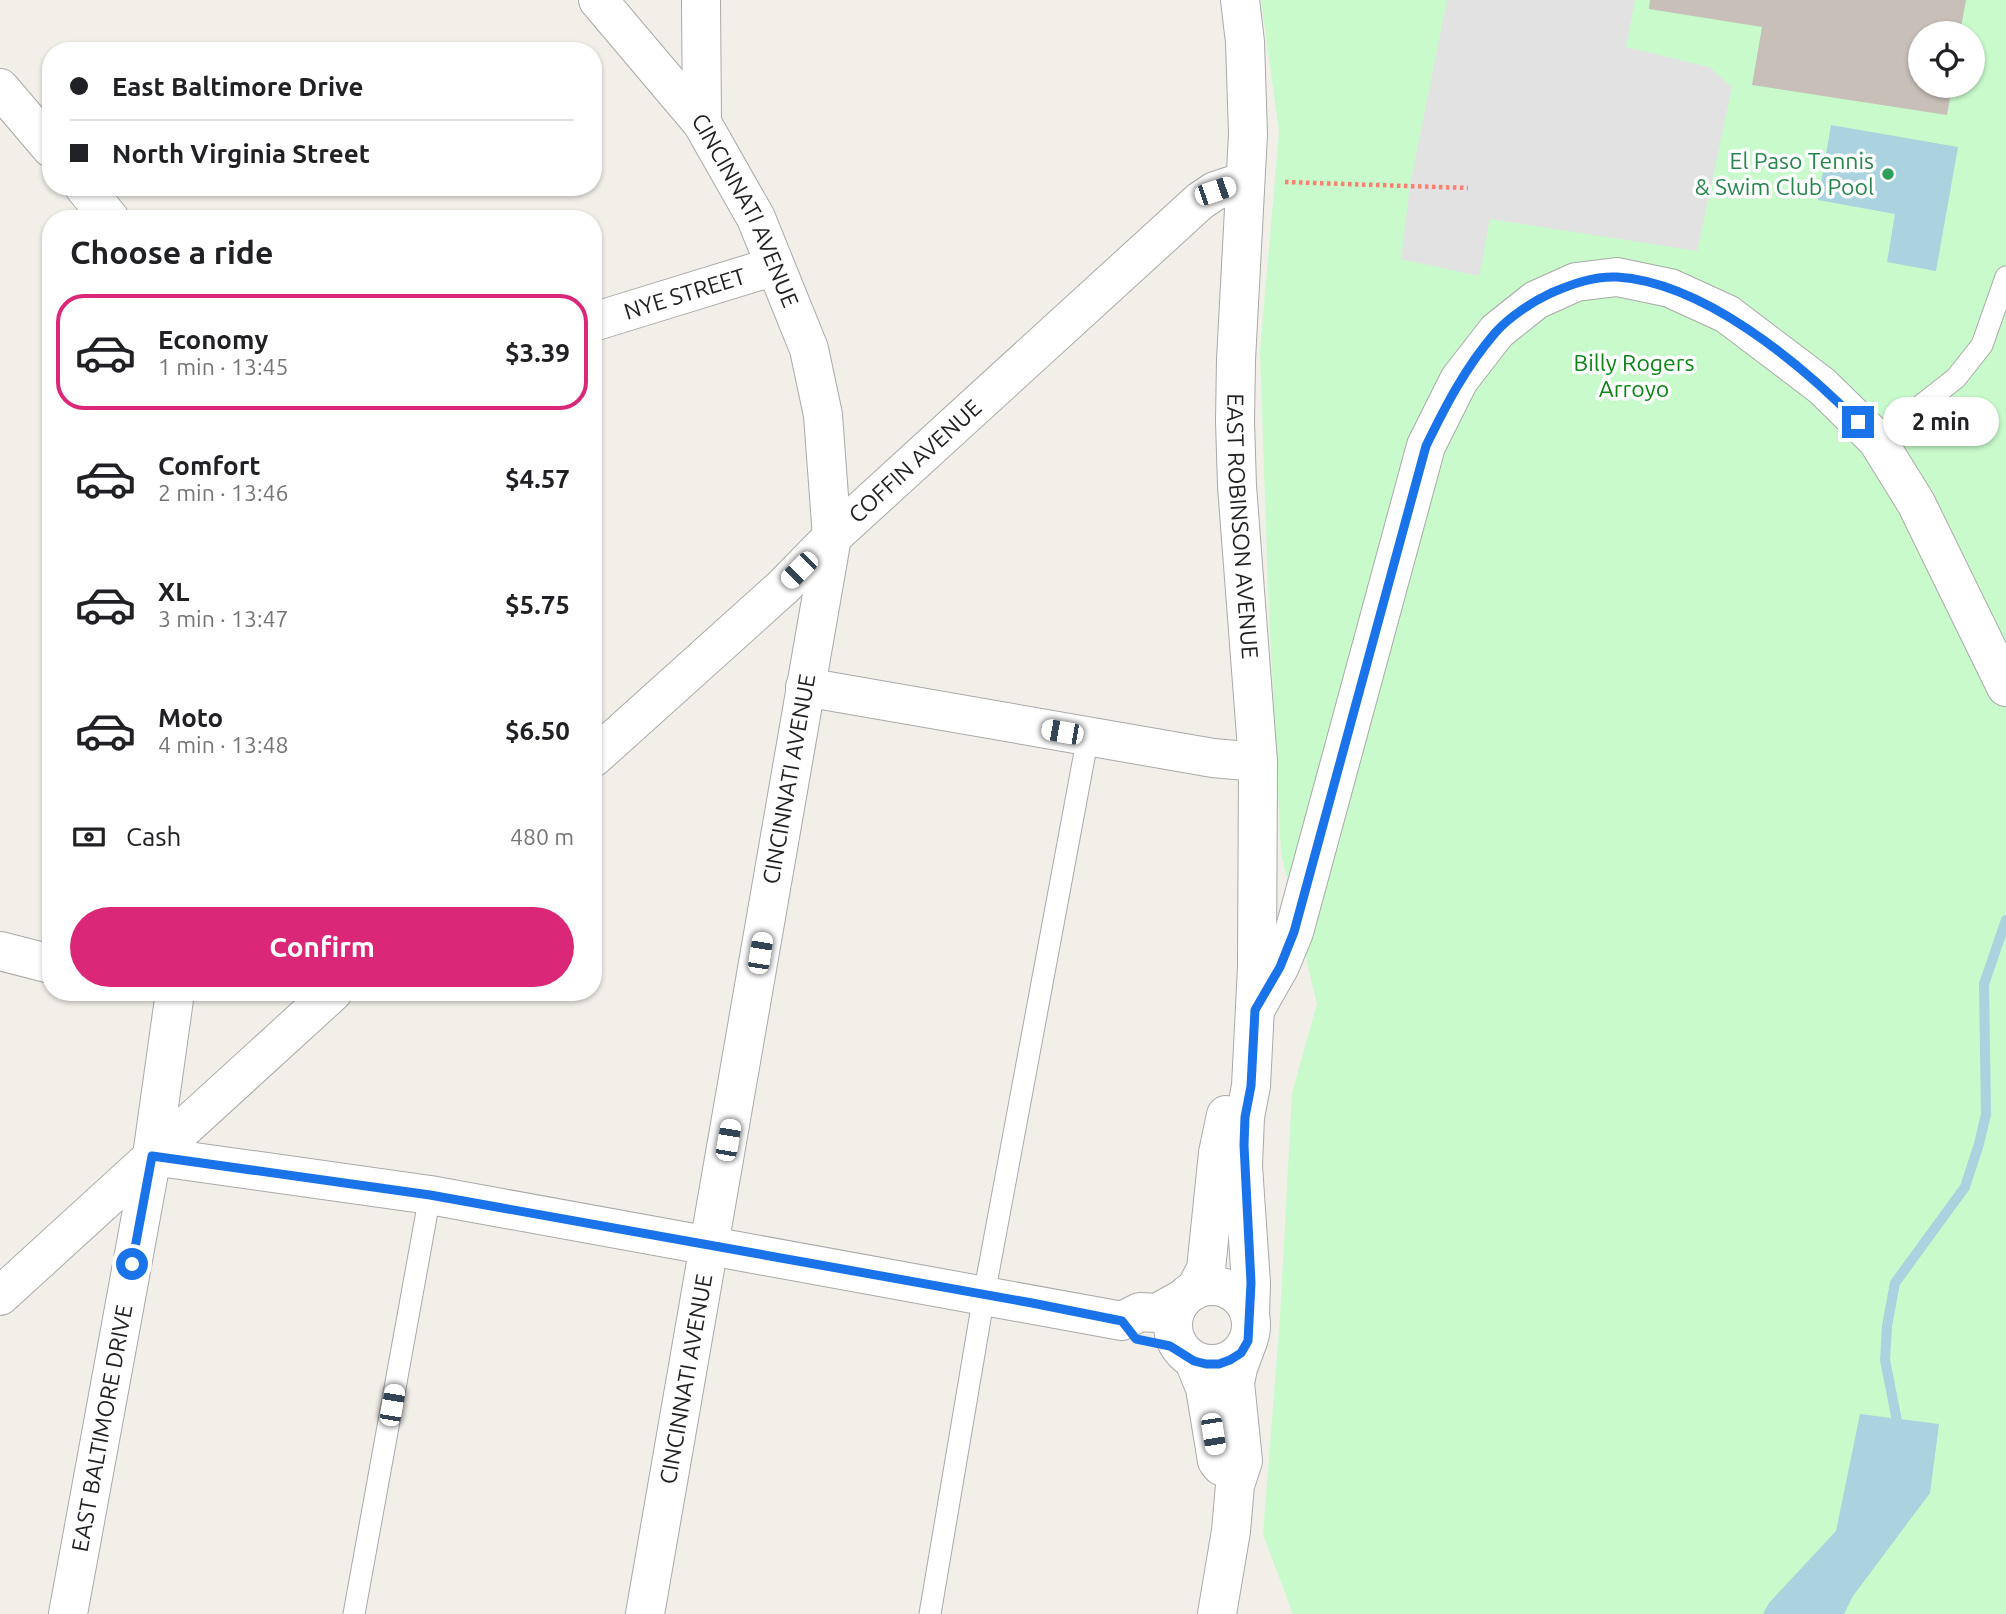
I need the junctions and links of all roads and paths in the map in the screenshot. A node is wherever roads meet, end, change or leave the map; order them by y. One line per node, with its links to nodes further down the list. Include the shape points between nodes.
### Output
1 (598, 0): 5 (street, CINCINNATI AVENUE)
2 (701, 0): 5 (street)
3 (1240, 0): 7 (street, EAST ROBINSON AVENUE, via 1247,93)
4 (0, 88): 6 (street)
5 (702, 123): 11 (street, CINCINNATI AVENUE, via 755,218)
6 (42, 137)
7 (1245, 181): 8 (path); 15 (street, COFFIN AVENUE, via 1200,201); 20 (street, EAST ROBINSON AVENUE, via 1235,421)
8 (1468, 188)
9 (91, 196): 10 (street)
10 (102, 210)
11 (775, 266): 13 (street, NYE STREET); 15 (street, CINCINNATI AVENUE, via 809,349 823,415)
12 (2006, 276): 14 (lane, via 1982,345 1965,367)
13 (602, 319)
14 (1877, 440): 17 (street, via 1916,503); 25 (street, via 1822,386 1727,314 1671,288 1617,277 1576,282 1536,300 1497,331 1459,380 1426,446 1298,920 1280,967)
15 (832, 537): 16 (street, CINCINNATI AVENUE); 19 (street, COFFIN AVENUE)
16 (804, 687): 18 (street); 29 (street, CINCINNATI AVENUE)
17 (2006, 687)
18 (1088, 736): 20 (street); 31 (lane)
19 (602, 750)
20 (1258, 762): 25 (street, EAST ROBINSON AVENUE)
21 (0, 951): 22 (street)
22 (42, 962)
23 (170, 1001): 27 (street, EAST BALTIMORE DRIVE)
24 (323, 1001): 27 (street)
25 (1255, 1010): 26 (street, EAST ROBINSON AVENUE)
26 (1252, 1052): 30 (street, EAST ROBINSON AVENUE, via 1231,1094 1223,1126 1206,1269); 34 (street, EAST ROBINSON AVENUE, via 1243,1166 1251,1283)
27 (152, 1156): 28 (street); 32 (street); 37 (street, EAST BALTIMORE DRIVE)
28 (430, 1195): 29 (street); 38 (lane)
29 (710, 1246): 31 (street); 39 (street, CINCINNATI AVENUE)
30 (1189, 1294): 33 (street, via 1157,1313 1140,1312); 34 (street, via 1208,1286 1234,1293 1244,1302); 35 (street, via 1173,1320 1177,1343)
31 (984, 1295): 33 (street); 40 (lane)
32 (0, 1296)
33 (1122, 1321): 35 (street, via 1136,1339 1170,1346)
34 (1249, 1328): 35 (street, via 1241,1353 1230,1360 1206,1364); 36 (street, EAST ROBINSON AVENUE, via 1234,1383 1243,1461)
35 (1189, 1357): 36 (street, via 1205,1388 1217,1461)
36 (1235, 1485): 41 (street, EAST ROBINSON AVENUE)
37 (68, 1614)
38 (354, 1614)
39 (645, 1614)
40 (930, 1614)
41 (1217, 1614)

